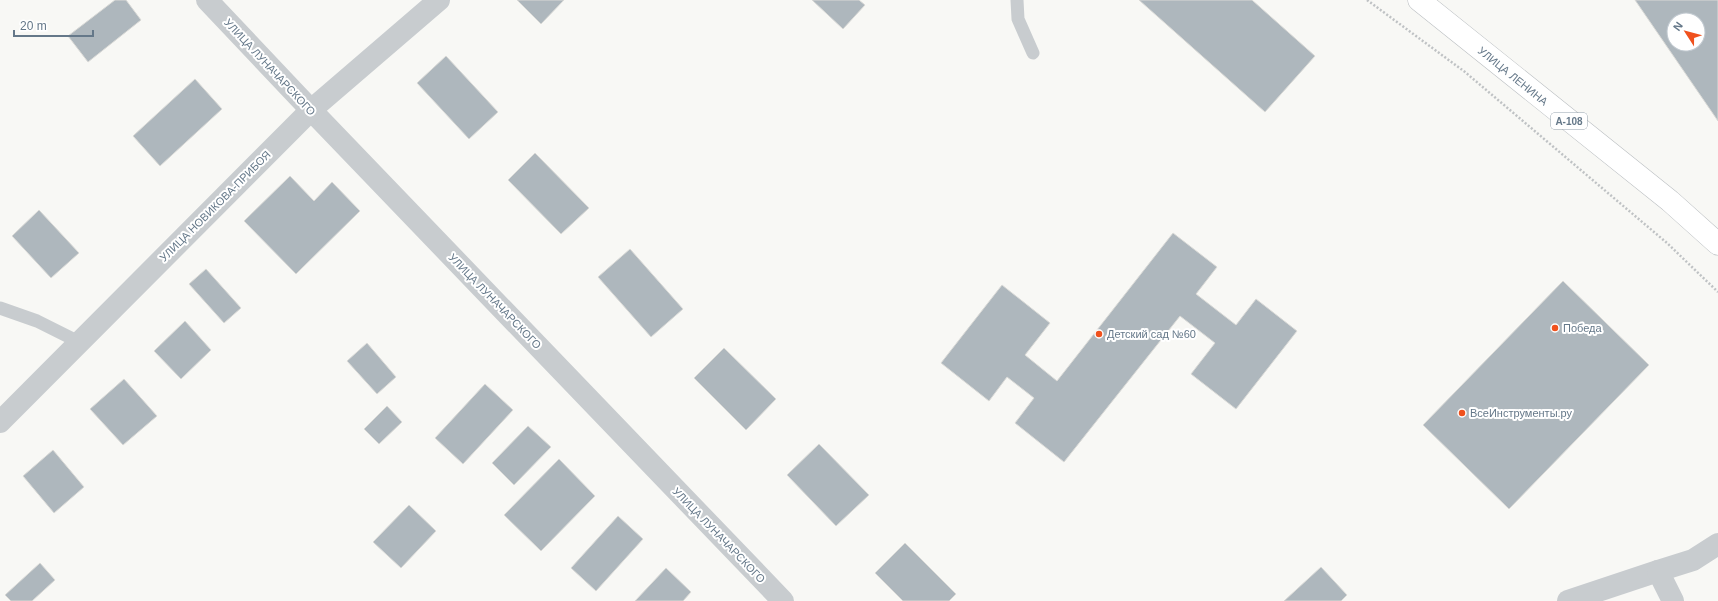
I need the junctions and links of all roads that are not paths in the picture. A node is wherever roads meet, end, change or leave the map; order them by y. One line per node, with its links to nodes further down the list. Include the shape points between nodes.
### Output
1 (207, 0): 6 (street, УЛИЦА ЛУНАЧАРСКОГО)
2 (440, 0): 6 (street, УЛИЦА НОВИКОВА-ПРИБОЯ)
3 (1017, 0): 5 (lane, via 1018,19)
4 (1419, 0): 7 (highway, УЛИЦА ЛЕНИНА / А-108, via 1670,201)
5 (1033, 53)
6 (310, 110): 9 (street, УЛИЦА НОВИКОВА-ПРИБОЯ); 13 (street, УЛИЦА ЛУНАЧАРСКОГО)
7 (1718, 244)
8 (0, 308): 9 (lane, via 37,321)
9 (79, 342): 10 (street, УЛИЦА НОВИКОВА-ПРИБОЯ)
10 (0, 422)
11 (1718, 544): 12 (street, via 1693,560)
12 (1658, 571): 14 (street); 15 (street)
13 (783, 601)
14 (1568, 601)
15 (1673, 601)

